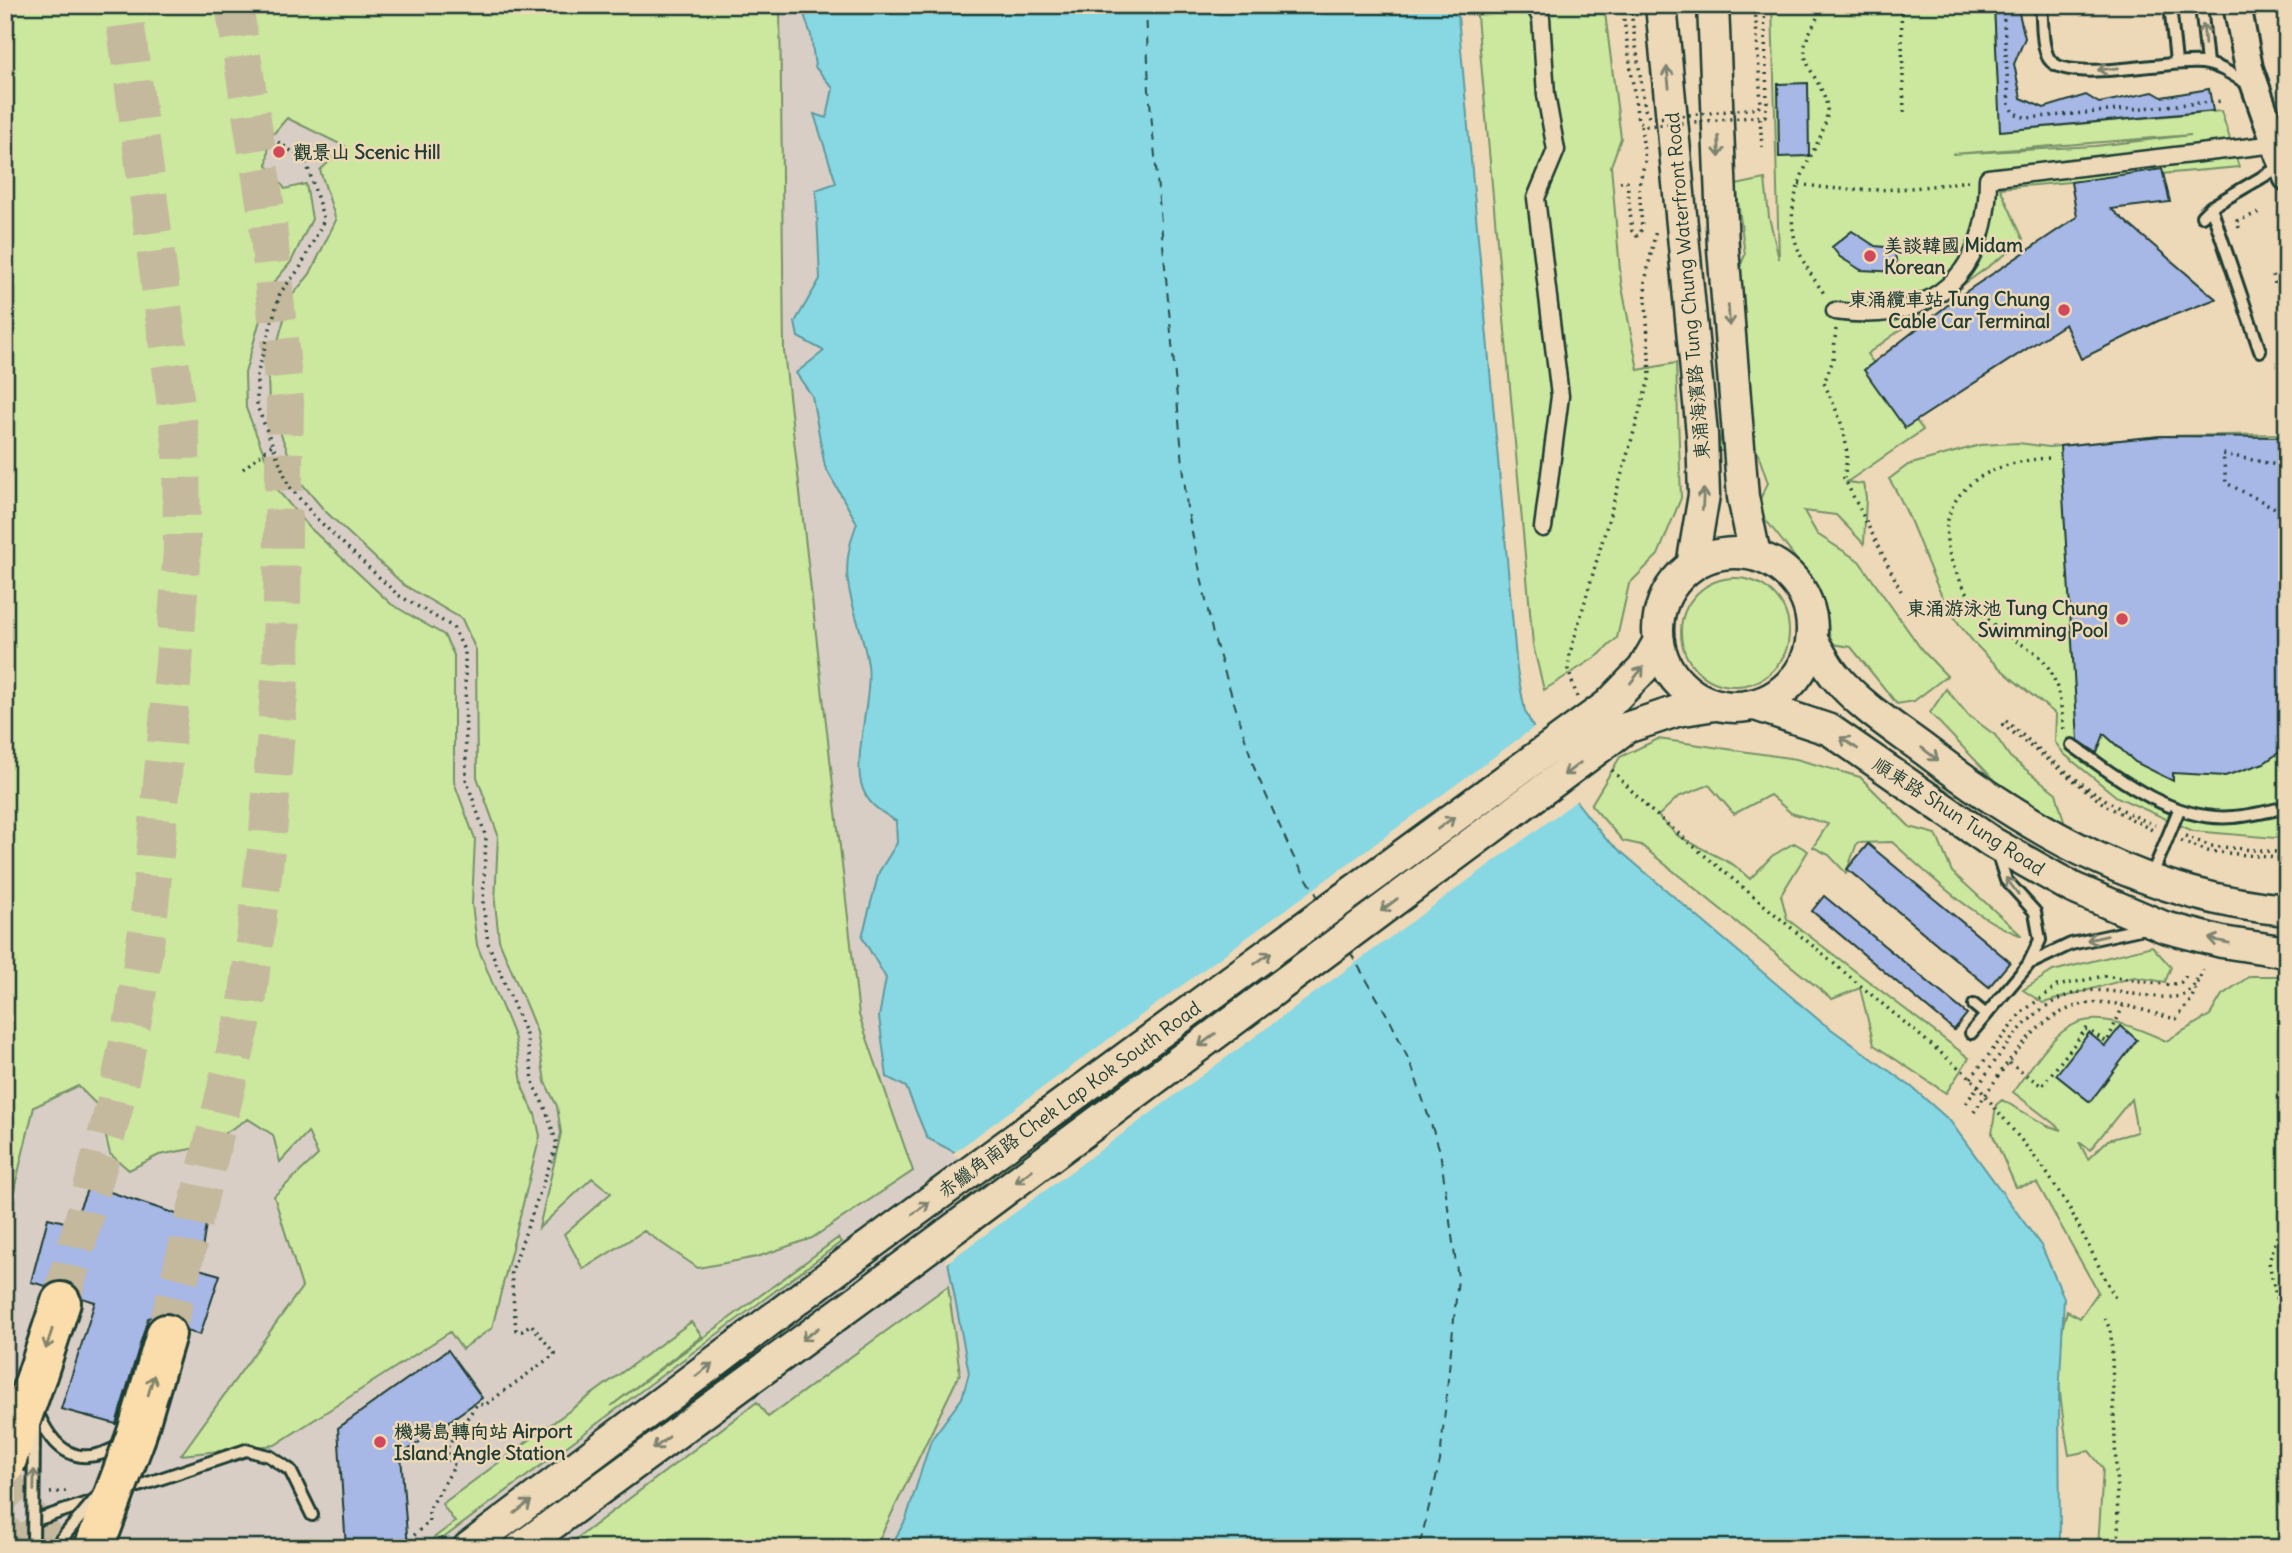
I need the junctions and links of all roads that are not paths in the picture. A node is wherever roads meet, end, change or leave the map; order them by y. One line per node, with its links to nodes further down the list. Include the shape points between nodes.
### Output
1 (1534, 5): 16 (street, via 1541,18 1546,95 1556,150 1536,198 1560,396)
2 (1661, 5): 18 (main road, 東涌海濱路 Tung Chung Waterfront Road, one-way to 2, via 1703,495 1702,434)
3 (1713, 5): 17 (main road, 東涌海濱路 Tung Chung Waterfront Road, one-way to 17, via 1726,276 1743,497)
4 (2042, 5): 8 (lane, one-way to 4, via 2084,71 2058,68 2045,45)
5 (2170, 5): 8 (lane)
6 (2202, 5): 9 (lane, one-way to 6)
7 (2242, 7): 10 (street)
8 (2176, 62): 9 (lane)
9 (2207, 63): 10 (lane)
10 (2255, 89): 11 (street)
11 (2282, 162): 12 (lane); 14 (street, via 1988,178 1988,212 1979,245 1960,274 1934,297 1903,311 1869,316)
12 (2211, 207): 13 (lane); 15 (lane)
13 (2202, 216)
14 (1835, 311)
15 (2260, 351)
16 (1543, 528)
17 (1755, 555): 18 (main road, via 1723,554); 19 (main road, via 1780,567 1800,587 1811,612)
18 (1692, 566): 20 (main road, via 1675,582 1663,603)
19 (1812, 640): 22 (main road, via 1793,681); 27 (main road, 順東路 Shun Tung Road, one-way to 27, via 1835,675 1862,702 1943,764 2046,832)
20 (1659, 641): 21 (main road, via 1672,675 1697,698); 45 (main road, 赤鱲角南路 Chek Lap Kok South Road, one-way to 20, bridge, via 1643,668)
21 (1715, 705): 22 (main road); 46 (main road, 赤鱲角南路 Chek Lap Kok South Road, one-way to 46, bridge, via 1677,711 1626,728)
22 (1755, 705): 26 (main road, 順東路 Shun Tung Road, one-way to 22, via 1830,730)
23 (2072, 745): 25 (lane, via 2123,783)
24 (2287, 807): 25 (lane, via 2232,817)
25 (2179, 810): 27 (lane, bridge)
26 (1993, 843): 29 (main road, 順東路 Shun Tung Road, via 2073,888); 31 (lane, one-way to 26, via 2040,940 2039,922 2006,880)
27 (2149, 881): 28 (main road, 順東路 Shun Tung Road, via 2207,898)
28 (2287, 910)
29 (2164, 927): 30 (main road, 順東路 Shun Tung Road, one-way to 29); 31 (lane, one-way to 31, via 2071,944)
30 (2287, 952)
31 (2028, 965): 33 (lane)
32 (1974, 1006): 33 (lane)
33 (1986, 1015): 34 (lane)
34 (1971, 1033)
35 (61, 1302): 37 (highway, one-way to 37)
36 (166, 1334): 38 (highway, one-way to 36)
37 (36, 1391): 38 (lane, via 54,1441 76,1457); 39 (highway, bridge); 42 (lane, one-way to 37, bridge)
38 (132, 1448): 43 (lane, bridge); 44 (highway, bridge)
39 (5, 1465)
40 (312, 1515): 41 (lane, via 290,1470 269,1456 246,1450)
41 (36, 1520)
42 (33, 1548)
43 (54, 1548)
44 (94, 1548)
45 (468, 1548)
46 (520, 1548)

